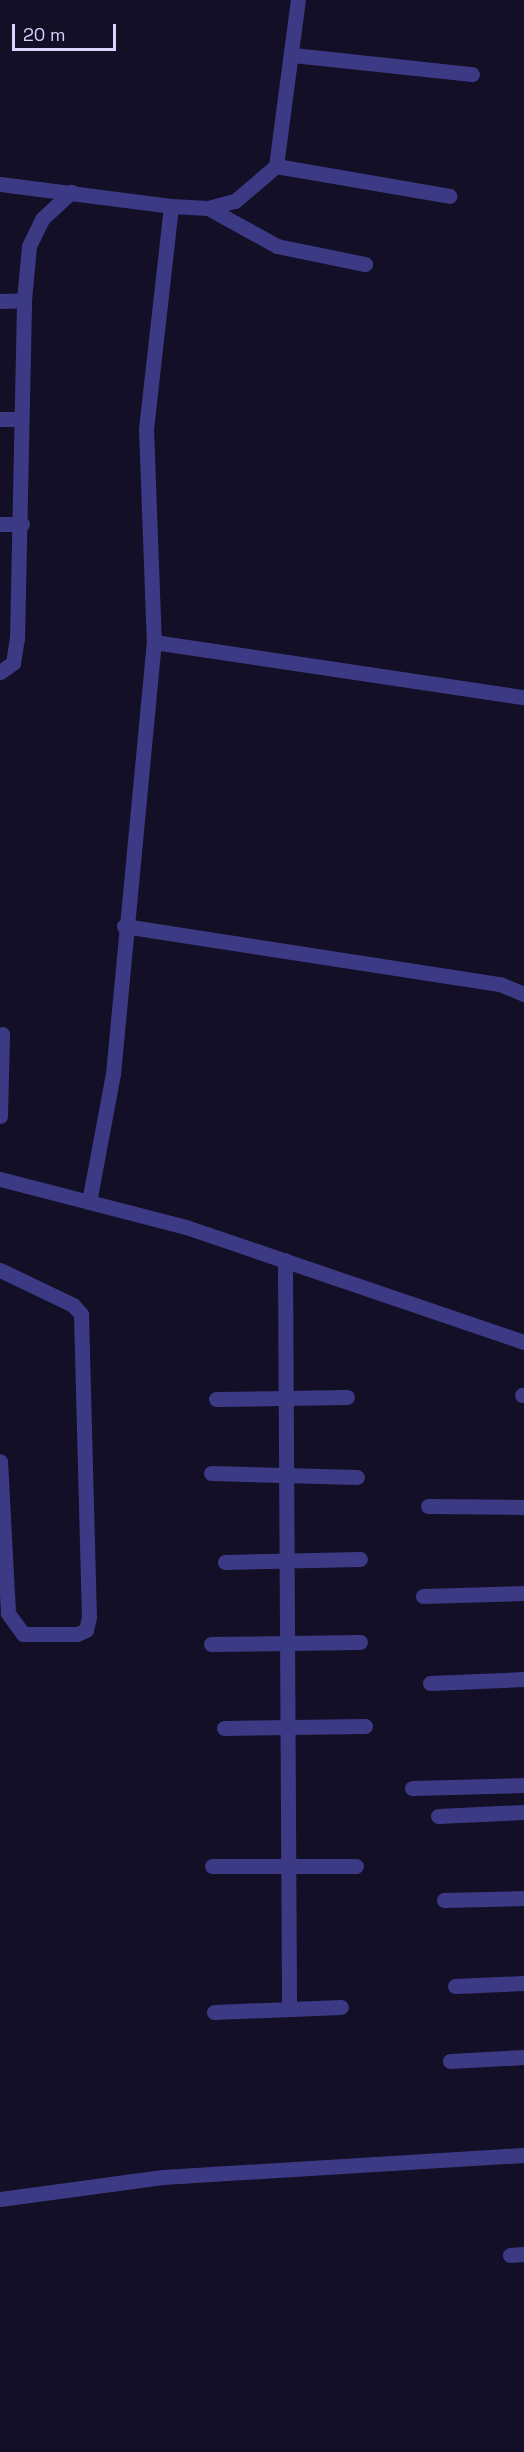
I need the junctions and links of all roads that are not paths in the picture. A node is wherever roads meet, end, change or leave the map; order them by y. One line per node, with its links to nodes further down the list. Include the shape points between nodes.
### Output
1 (298, 0): 2 (street)
2 (292, 55): 3 (street); 4 (street)
3 (472, 74)
4 (276, 166): 7 (street); 9 (street, via 236,201)
5 (0, 184): 6 (street)
6 (71, 192): 8 (street); 11 (street, via 42,219 29,246)
7 (449, 196)
8 (171, 206): 9 (street); 17 (street, via 146,428)
9 (208, 208): 10 (street, via 277,246)
10 (365, 264)
11 (24, 300): 12 (street); 13 (street)
12 (0, 301)
13 (21, 418): 14 (street); 16 (street)
14 (0, 419)
15 (0, 524): 16 (street)
16 (22, 524): 18 (street, via 17,639 13,663)
17 (154, 642): 19 (street); 20 (street)
18 (0, 672)
19 (524, 697)
20 (124, 926): 21 (street, via 500,984); 25 (street, via 113,1074)
21 (524, 994)
22 (2, 1034): 23 (street)
23 (0, 1116)
24 (0, 1179): 25 (street)
25 (89, 1202): 26 (street, via 186,1227)
26 (285, 1260): 28 (street); 30 (street)
27 (0, 1270): 44 (street, via 73,1305 81,1314 88,1459 86,1630 77,1634 23,1634)
28 (524, 1341)
29 (347, 1397): 30 (street)
30 (286, 1398): 31 (street); 34 (street)
31 (216, 1399)
32 (0, 1461): 38 (street)
33 (211, 1473): 34 (street)
34 (286, 1476): 35 (street); 40 (street)
35 (357, 1477)
36 (428, 1506): 37 (street)
37 (524, 1507)
38 (3, 1544): 44 (street)
39 (360, 1559): 40 (street)
40 (287, 1560): 41 (street); 46 (street)
41 (225, 1562)
42 (524, 1593): 43 (street)
43 (423, 1596)
44 (4, 1614)
45 (360, 1642): 46 (street)
46 (287, 1643): 47 (street); 52 (street)
47 (211, 1644)
48 (524, 1679): 49 (street)
49 (430, 1683)
50 (365, 1726): 52 (street)
51 (224, 1728): 52 (street)
52 (287, 1728): 58 (street)
53 (524, 1785): 54 (street)
54 (412, 1788)
55 (524, 1812): 56 (street)
56 (438, 1816)
57 (212, 1866): 58 (street)
58 (288, 1866): 59 (street); 65 (street)
59 (356, 1866)
60 (524, 1898): 61 (street)
61 (444, 1900)
62 (524, 1983): 63 (street)
63 (455, 1986)
64 (341, 2007): 65 (street)
65 (289, 2008): 66 (street)
66 (214, 2012)
67 (524, 2057): 68 (street)
68 (450, 2061)
69 (524, 2155): 70 (street, via 163,2177)
70 (0, 2199)

